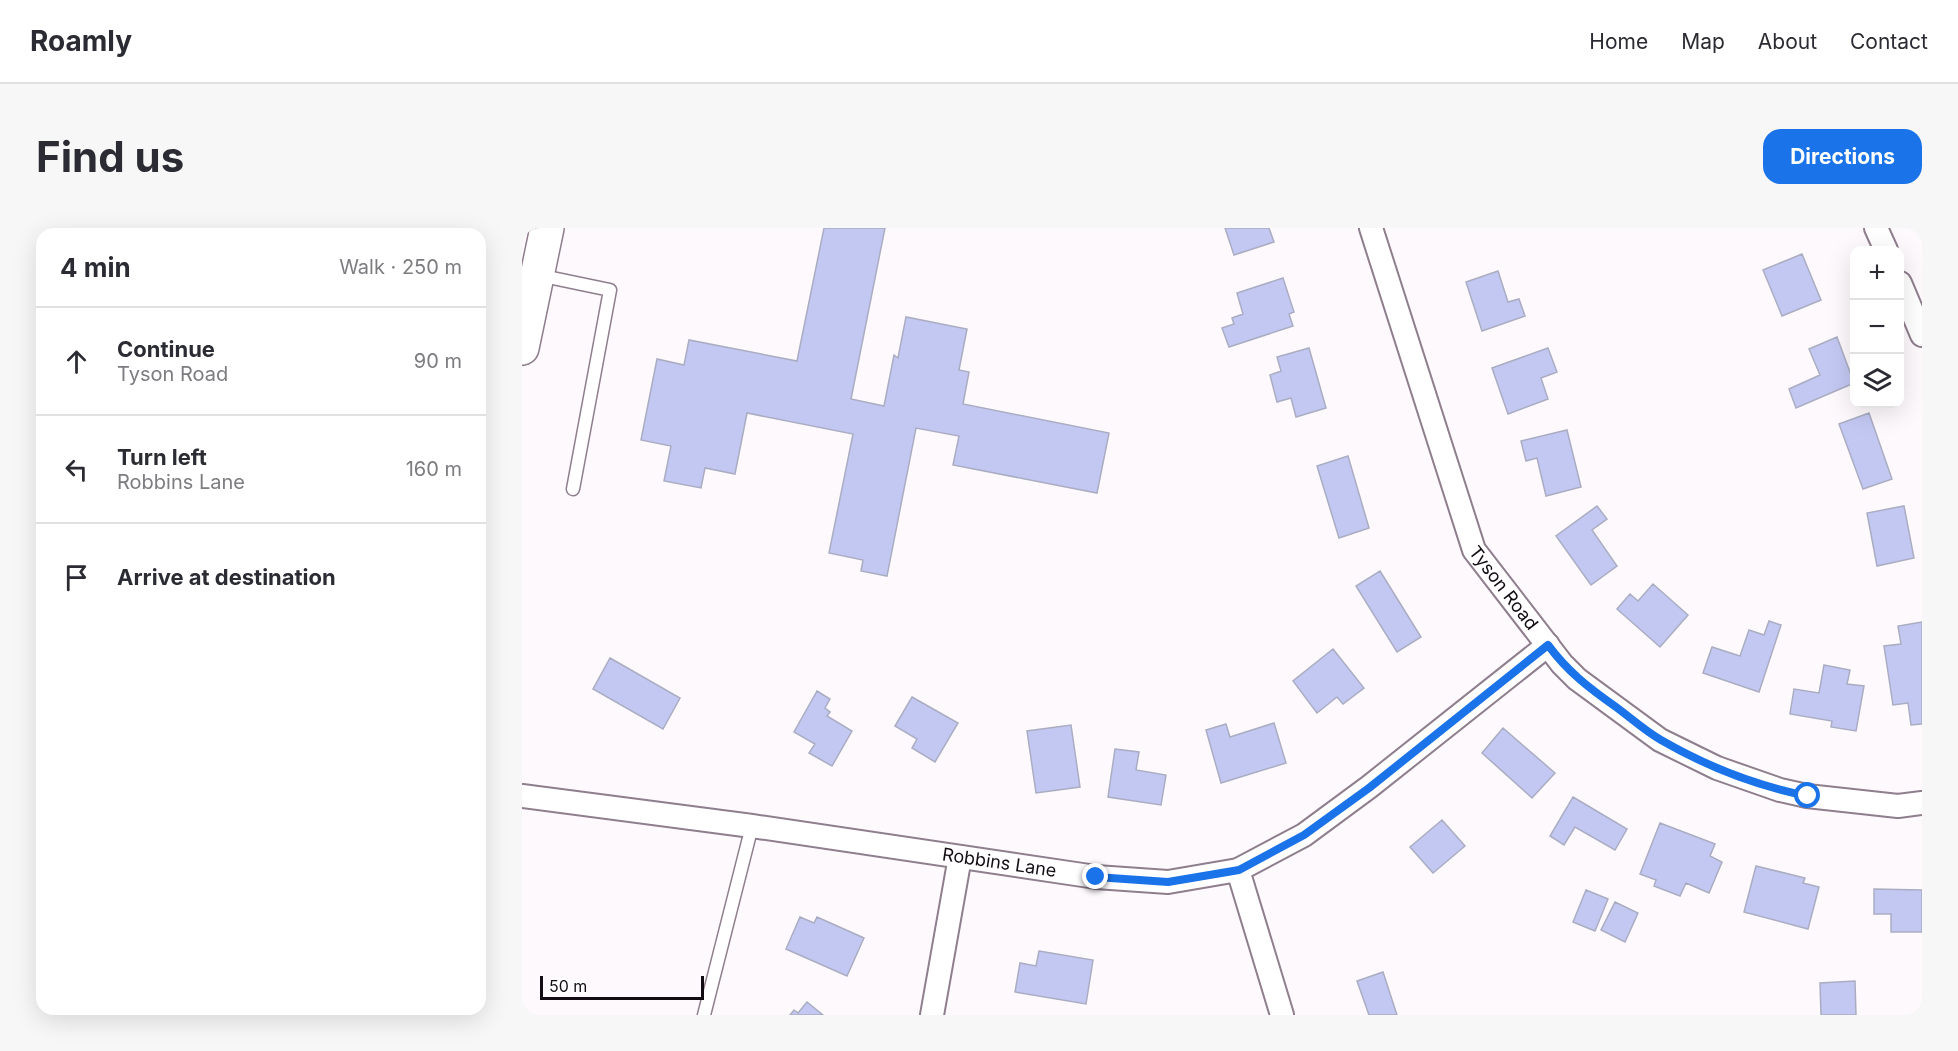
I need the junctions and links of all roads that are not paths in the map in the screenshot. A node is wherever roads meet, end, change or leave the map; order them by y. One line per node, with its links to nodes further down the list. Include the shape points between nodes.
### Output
1 (547, 228): 5 (street)
2 (1371, 228): 10 (street, Tyson Road, via 1474,550)
3 (1876, 228): 4 (street)
4 (1884, 246)
5 (530, 274): 8 (street); 9 (lane, via 610,290)
6 (1904, 294): 7 (street)
7 (1922, 335)
8 (522, 348)
9 (573, 489)
10 (1548, 645): 12 (street, Tyson Road, via 1577,679 1660,740 1717,768 1808,796 1898,806); 15 (street, Robbins Lane, via 1369,788 1304,835)
11 (522, 796): 13 (street, Robbins Lane)
12 (1922, 803)
13 (752, 826): 14 (street, Robbins Lane); 16 (lane)
14 (960, 857): 15 (street, Robbins Lane, via 1096,877 1168,882); 17 (street)
15 (1239, 870): 18 (street)
16 (704, 1015)
17 (932, 1015)
18 (1282, 1015)

